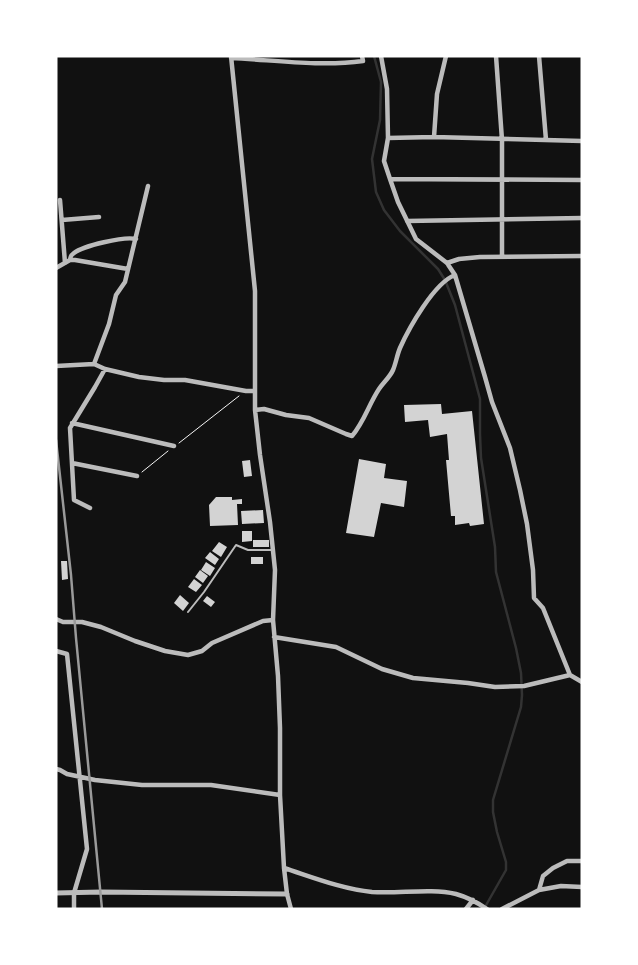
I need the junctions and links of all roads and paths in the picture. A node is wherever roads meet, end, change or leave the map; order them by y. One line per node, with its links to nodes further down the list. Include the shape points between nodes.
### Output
1 (362, 56): 6 (street, via 363,60 348,63)
2 (381, 56): 8 (street, via 387,89)
3 (446, 56): 7 (street, via 437,94)
4 (496, 56): 9 (street)
5 (539, 56): 10 (street)
6 (231, 57): 35 (street, via 255,291)
7 (434, 137): 8 (street); 9 (street)
8 (388, 138): 13 (street, via 384,161)
9 (502, 140): 10 (street); 12 (street)
10 (546, 140): 11 (street)
11 (582, 141)
12 (502, 179): 13 (street); 14 (street); 19 (street)
13 (390, 180): 21 (street)
14 (582, 180)
15 (148, 186): 22 (street)
16 (60, 200): 20 (street)
17 (99, 217): 20 (street)
18 (582, 218): 19 (street)
19 (502, 219): 21 (street); 24 (street)
20 (62, 220): 26 (street)
21 (407, 221): 27 (street, via 416,239)
22 (136, 239): 25 (street, via 91,245 73,254); 29 (street)
23 (582, 256): 24 (street)
24 (502, 257): 27 (street, via 459,259)
25 (70, 260): 26 (street); 29 (street)
26 (65, 263): 28 (street)
27 (447, 263): 30 (street)
28 (56, 268)
29 (128, 269): 31 (street, via 124,284 116,295)
30 (453, 276): 36 (street, via 424,304 400,348 392,371 352,436 309,418); 48 (street, via 492,402 510,448 527,524 534,598 543,608)
31 (94, 364): 32 (street); 33 (street)
32 (56, 366)
33 (105, 368): 34 (street, via 140,377 185,380); 37 (street)
34 (246, 391): 35 (street); 38 (path)
35 (254, 391): 36 (street)
36 (255, 410): 42 (street)
37 (72, 423): 38 (street); 39 (street)
38 (174, 446): 40 (path)
39 (72, 463): 40 (street); 41 (street, via 74,500)
40 (137, 476)
41 (90, 508)
42 (273, 550): 43 (lane, via 248,550 236,545); 45 (street)
43 (188, 612)
44 (56, 619): 45 (street, via 92,624 165,651 188,655 263,620)
45 (273, 620): 46 (street)
46 (274, 637): 48 (street, via 336,647 382,669 413,678 495,688 524,686); 52 (street, via 280,728)
47 (56, 651): 51 (street, via 67,654)
48 (570, 675): 49 (street)
49 (582, 682)
50 (56, 769): 51 (street)
51 (79, 777): 52 (street, via 142,784 211,785); 58 (street, via 87,849)
52 (280, 795): 54 (street)
53 (582, 861): 56 (street, via 567,861 553,868 543,876)
54 (284, 868): 59 (street); 60 (street, via 349,888 373,892 441,892 457,894)
55 (582, 887): 56 (street)
56 (539, 890): 65 (street)
57 (56, 893): 58 (street)
58 (74, 893): 59 (street); 61 (street)
59 (287, 894): 62 (street)
60 (475, 902): 63 (street); 64 (street)
61 (74, 909)
62 (291, 909)
63 (466, 909)
64 (487, 909)
65 (502, 909)

